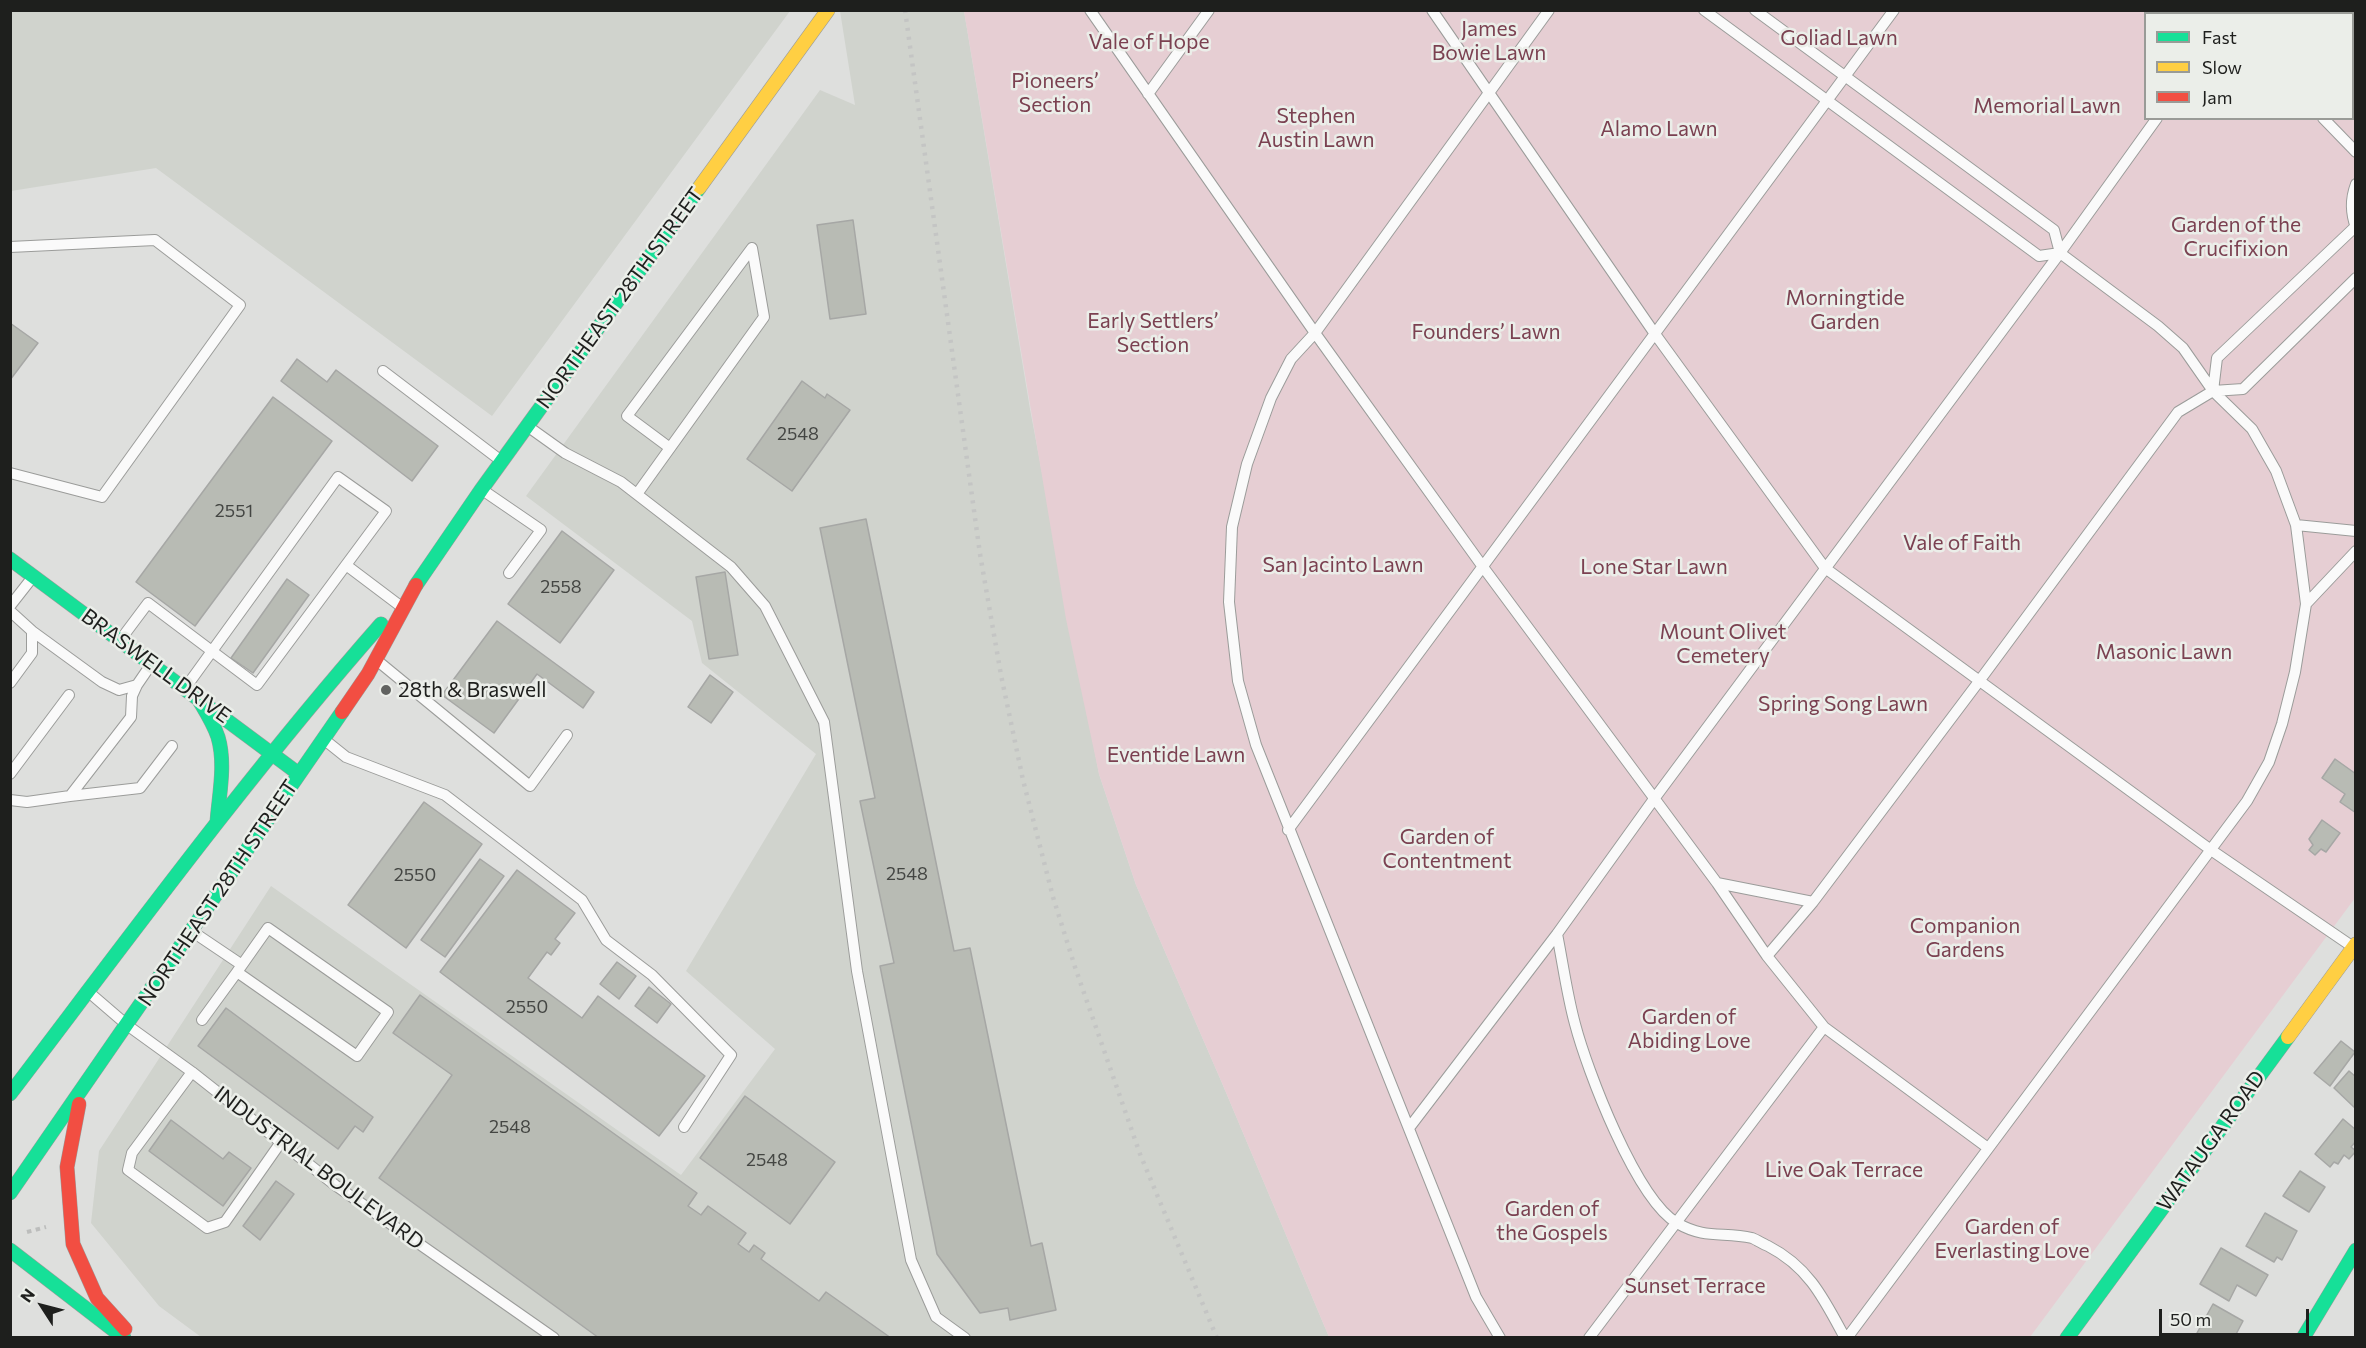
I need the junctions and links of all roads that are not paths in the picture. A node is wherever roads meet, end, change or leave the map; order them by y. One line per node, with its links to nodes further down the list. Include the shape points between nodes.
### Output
1 (828, 10): 25 (main road, NORTHEAST 28TH STREET)
2 (1090, 10): 11 (lane)
3 (1209, 10): 11 (lane)
4 (1432, 10): 10 (lane)
5 (1549, 10): 10 (lane)
6 (1704, 10): 12 (lane)
7 (1755, 10): 9 (lane)
8 (1894, 10): 9 (lane)
9 (1845, 76): 12 (lane); 19 (lane, via 2054,230)
10 (1489, 91): 21 (lane); 22 (lane)
11 (1148, 94): 21 (lane)
12 (1828, 101): 19 (lane, via 2039,256); 22 (lane)
13 (2156, 120): 19 (lane)
14 (2325, 120): 15 (lane)
15 (2355, 152)
16 (2355, 184): 17 (lane, via 2351,211)
17 (2355, 228): 24 (lane, via 2217,358)
18 (10, 247): 28 (lane, via 155,240 240,305 102,497)
19 (2060, 253): 24 (lane, via 2183,348); 37 (lane)
20 (2355, 278): 24 (lane, via 2243,389)
21 (1315, 333): 36 (lane); 65 (lane, via 1291,359 1271,398 1247,464 1232,527 1229,602 1238,681 1256,745)
22 (1655, 334): 36 (lane); 37 (lane)
23 (383, 371): 27 (lane)
24 (2213, 391): 31 (lane, via 2252,429 2276,471); 50 (lane, via 2178,412)
25 (527, 426): 27 (main road, NORTHEAST 28TH STREET); 30 (lane)
26 (670, 448): 26 (lane, via 764,317 752,248 627,416); 30 (lane)
27 (502, 461): 29 (main road, NORTHEAST 28TH STREET)
28 (10, 473)
29 (481, 490): 38 (lane, via 541,530); 40 (main road, NORTHEAST 28TH STREET)
30 (637, 494): 94 (lane, via 731,567 765,606 824,722 857,971 912,1260 936,1317)
31 (2296, 525): 32 (lane); 41 (lane)
32 (2355, 531)
33 (2355, 551): 41 (lane)
34 (10, 559): 39 (main road, BRASWELL DRIVE)
35 (346, 565): 42 (lane); 47 (lane, via 257,685); 47 (lane, via 386,511 338,477)
36 (1483, 567): 62 (lane); 65 (lane)
37 (1825, 568): 50 (lane); 62 (lane)
38 (509, 573)
39 (34, 576): 43 (lane); 46 (main road, BRASWELL DRIVE)
40 (415, 587): 42 (main road, NORTHEAST 28TH STREET); 48 (main road, NORTHEAST 28TH STREET)
41 (2306, 604): 66 (lane, via 2295,672 2269,762 2247,801)
42 (399, 605): 58 (main road, NORTHEAST 28TH STREET, via 326,685)
43 (10, 606)
44 (10, 611): 45 (lane)
45 (32, 631): 51 (lane, via 32,653); 52 (lane, via 119,690)
46 (121, 640): 47 (lane, via 148,603); 49 (main road, BRASWELL DRIVE)
47 (212, 651): 53 (lane)
48 (377, 660): 55 (lane, via 530,786); 56 (main road, NORTHEAST 28TH STREET)
49 (152, 663): 52 (lane); 53 (main road, BRASWELL DRIVE)
50 (1980, 680): 66 (lane); 68 (lane)
51 (10, 684)
52 (137, 685): 61 (lane, via 131,717)
53 (191, 691): 58 (main road, BRASWELL DRIVE); 64 (main road, via 210,718 219,741)
54 (69, 695): 59 (lane)
55 (567, 735)
56 (323, 739): 60 (main road, NORTHEAST 28TH STREET); 83 (lane, via 346,757 445,795 582,900 606,940 651,975 731,1055)
57 (172, 746): 61 (lane, via 140,789)
58 (272, 753): 60 (main road, BRASWELL DRIVE); 64 (main road, NORTHEAST 28TH STREET)
59 (10, 774)
60 (299, 774): 69 (main road, NORTHEAST 28TH STREET)
61 (70, 796): 63 (lane, via 27,802)
62 (1654, 799): 67 (lane); 70 (lane)
63 (10, 800)
64 (217, 822): 74 (main road, NORTHEAST 28TH STREET)
65 (1288, 830): 84 (lane)
66 (2211, 850): 71 (lane); 86 (lane)
67 (1717, 883): 68 (lane); 72 (lane)
68 (1813, 902): 72 (lane)
69 (192, 931): 73 (lane); 76 (main road, NORTHEAST 28TH STREET)
70 (1557, 934): 84 (lane); 88 (lane, via 1574,1023 1606,1113 1657,1205)
71 (2354, 946): 98 (main road, WATAUGA ROAD)
72 (1767, 956): 77 (lane)
73 (240, 969): 73 (lane, via 357,1056 388,1012 268,928); 75 (lane)
74 (89, 992): 76 (lane, INDUSTRIAL BOULEVARD); 78 (main road, NORTHEAST 28TH STREET)
75 (202, 1020)
76 (127, 1025): 79 (lane, INDUSTRIAL BOULEVARD); 81 (main road, NORTHEAST 28TH STREET)
77 (1824, 1027): 86 (lane); 88 (lane)
78 (29, 1070): 80 (main road); 82 (main road, NORTHEAST 28TH STREET)
79 (192, 1072): 85 (lane, INDUSTRIAL BOULEVARD); 85 (lane, via 132,1153 128,1170 207,1228 225,1222)
80 (10, 1075)
81 (82, 1092): 87 (main road, NORTHEAST 28TH STREET); 92 (main road, via 67,1167 73,1244 97,1298)
82 (10, 1094)
83 (684, 1127)
84 (1409, 1128): 95 (lane, via 1476,1297)
85 (281, 1142): 93 (lane, INDUSTRIAL BOULEVARD, via 335,1185)
86 (1988, 1149): 97 (lane)
87 (10, 1194)
88 (1676, 1222): 96 (lane); 97 (lane, via 1702,1234 1752,1238 1786,1255 1815,1284)
89 (10, 1250): 91 (main road)
90 (2355, 1250): 99 (main road)
91 (124, 1338)
92 (132, 1338)
93 (554, 1338)
94 (965, 1338)
95 (1500, 1338)
96 (1589, 1338)
97 (1846, 1338)
98 (2067, 1338)
99 (2303, 1338)

